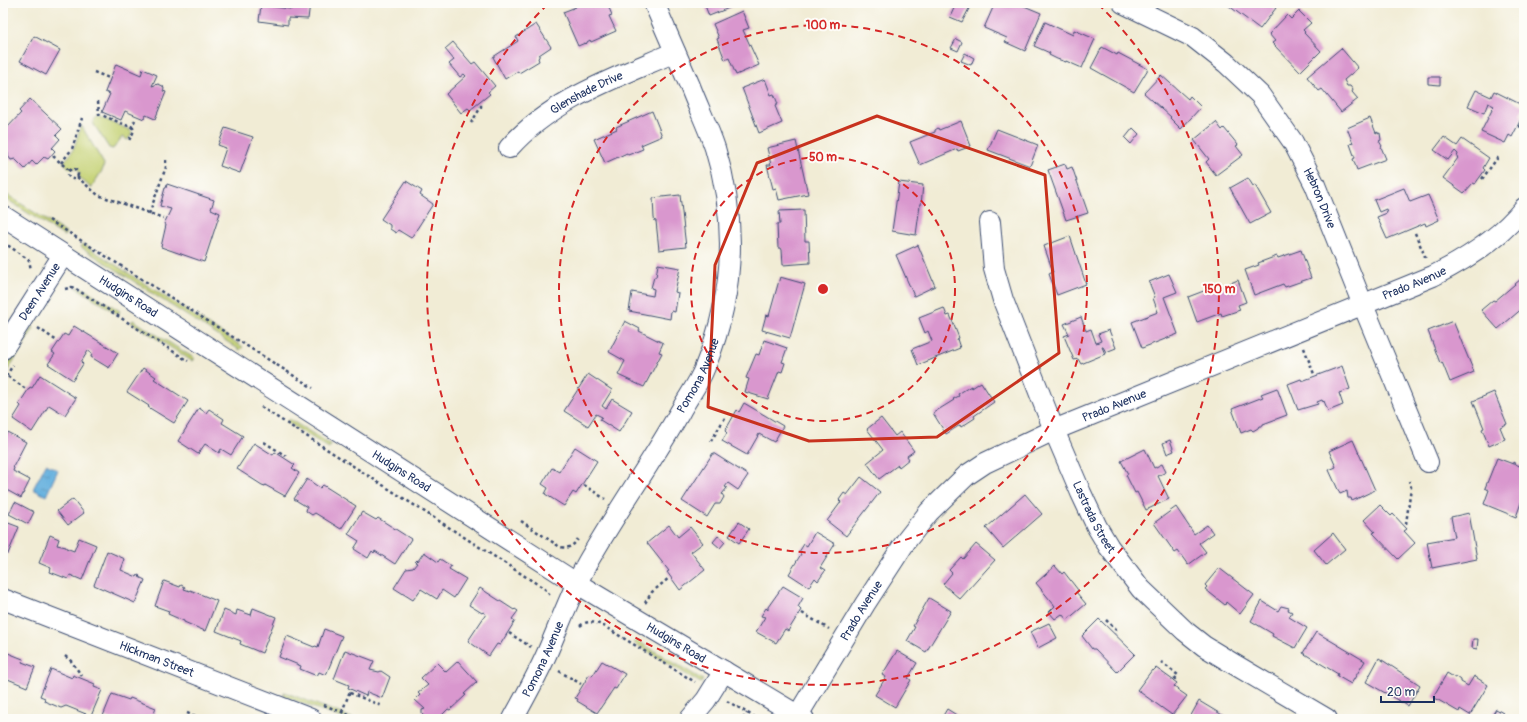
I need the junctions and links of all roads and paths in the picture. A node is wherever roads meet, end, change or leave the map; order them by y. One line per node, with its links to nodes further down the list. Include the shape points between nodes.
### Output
1 (654, 3): 3 (street, Pomona Avenue)
2 (1123, 3): 35 (street, Hebron Drive, via 1193,38 1226,63 1260,96 1303,160)
3 (675, 52): 15 (street, Glenshade Drive, via 572,98 540,118); 56 (street, Pomona Avenue, via 705,122 723,178 729,208 728,286 716,339 704,370)
4 (94, 72): 5 (path)
5 (109, 78)
6 (98, 101): 12 (path, via 99,114)
7 (480, 103): 10 (path, via 481,107)
8 (82, 118): 19 (path, via 72,149)
9 (136, 118): 12 (path)
10 (471, 122)
11 (1519, 126): 13 (path)
12 (131, 128): 14 (path, via 134,131)
13 (1524, 128)
14 (128, 142)
15 (509, 148)
16 (53, 156): 19 (path)
17 (1499, 156): 22 (path)
18 (166, 160): 24 (path)
19 (61, 163): 20 (path)
20 (70, 171): 21 (path, via 77,171); 21 (path, via 70,177)
21 (77, 177): 24 (path, via 98,195)
22 (1482, 179)
23 (1524, 208): 33 (street, Prado Avenue, via 1484,246)
24 (150, 214): 26 (path)
25 (3, 216): 31 (street, Hudgins Road)
26 (163, 218)
27 (49, 220): 45 (path)
28 (990, 222): 49 (street, Lastrada Street, via 996,279)
29 (1415, 234): 33 (path)
30 (3, 242): 32 (path, via 29,260)
31 (63, 254): 36 (street, Deen Avenue); 61 (street, Hudgins Road)
32 (29, 274)
33 (1433, 276): 35 (street, Prado Avenue)
34 (61, 290): 40 (path, via 72,287 76,289)
35 (1362, 305): 37 (street, Prado Avenue); 53 (street, Hebron Drive)
36 (34, 325): 38 (path); 39 (street, Deen Avenue)
37 (1297, 332): 42 (path); 49 (street, Prado Avenue)
38 (57, 341)
39 (9, 356): 43 (path)
40 (188, 361)
41 (3, 373): 43 (path)
42 (1314, 374)
43 (7, 375): 44 (path); 46 (path)
44 (3, 381)
45 (313, 388)
46 (26, 389)
47 (261, 407): 62 (path, via 545,590 550,594)
48 (726, 416): 50 (path)
49 (1054, 430): 70 (street, Prado Avenue, via 984,463 948,492 906,541); 91 (street, Lastrada Street, via 1097,527 1141,589 1204,646)
50 (711, 441)
51 (264, 442): 52 (path)
52 (286, 456)
53 (1428, 462)
54 (1409, 481): 58 (path, via 1411,487)
55 (584, 485): 56 (path)
56 (620, 508): 61 (street, Pomona Avenue)
57 (521, 521): 59 (path, via 560,547 572,546)
58 (1406, 524)
59 (579, 537)
60 (669, 578): 65 (path, via 652,592)
61 (576, 584): 65 (street, Hudgins Road); 72 (street, Pomona Avenue)
62 (550, 598)
63 (3, 599): 86 (street, Hickman Street)
64 (802, 613): 70 (path)
65 (636, 620): 74 (street, Hudgins Road)
66 (1106, 620): 69 (path, via 1116,630)
67 (578, 628): 79 (path, via 585,622 602,625)
68 (509, 633): 72 (path)
69 (1115, 634)
70 (845, 638): 84 (street, Prado Avenue)
71 (66, 656): 75 (path)
72 (543, 656): 76 (path); 78 (path); 87 (street, Pomona Avenue)
73 (1161, 662): 77 (path, via 1178,675)
74 (724, 671): 79 (street); 84 (street, Hudgins Road)
75 (82, 676)
76 (556, 676)
77 (1174, 680)
78 (581, 684)
79 (712, 691): 82 (path); 88 (street)
80 (382, 706): 81 (path, via 350,692)
81 (342, 712)
82 (747, 712): 89 (path); 90 (path)
83 (187, 713): 85 (path)
84 (801, 717)
85 (203, 719)
86 (311, 719)
87 (513, 719)
88 (690, 719)
89 (743, 719)
90 (758, 719)
91 (1327, 719)

